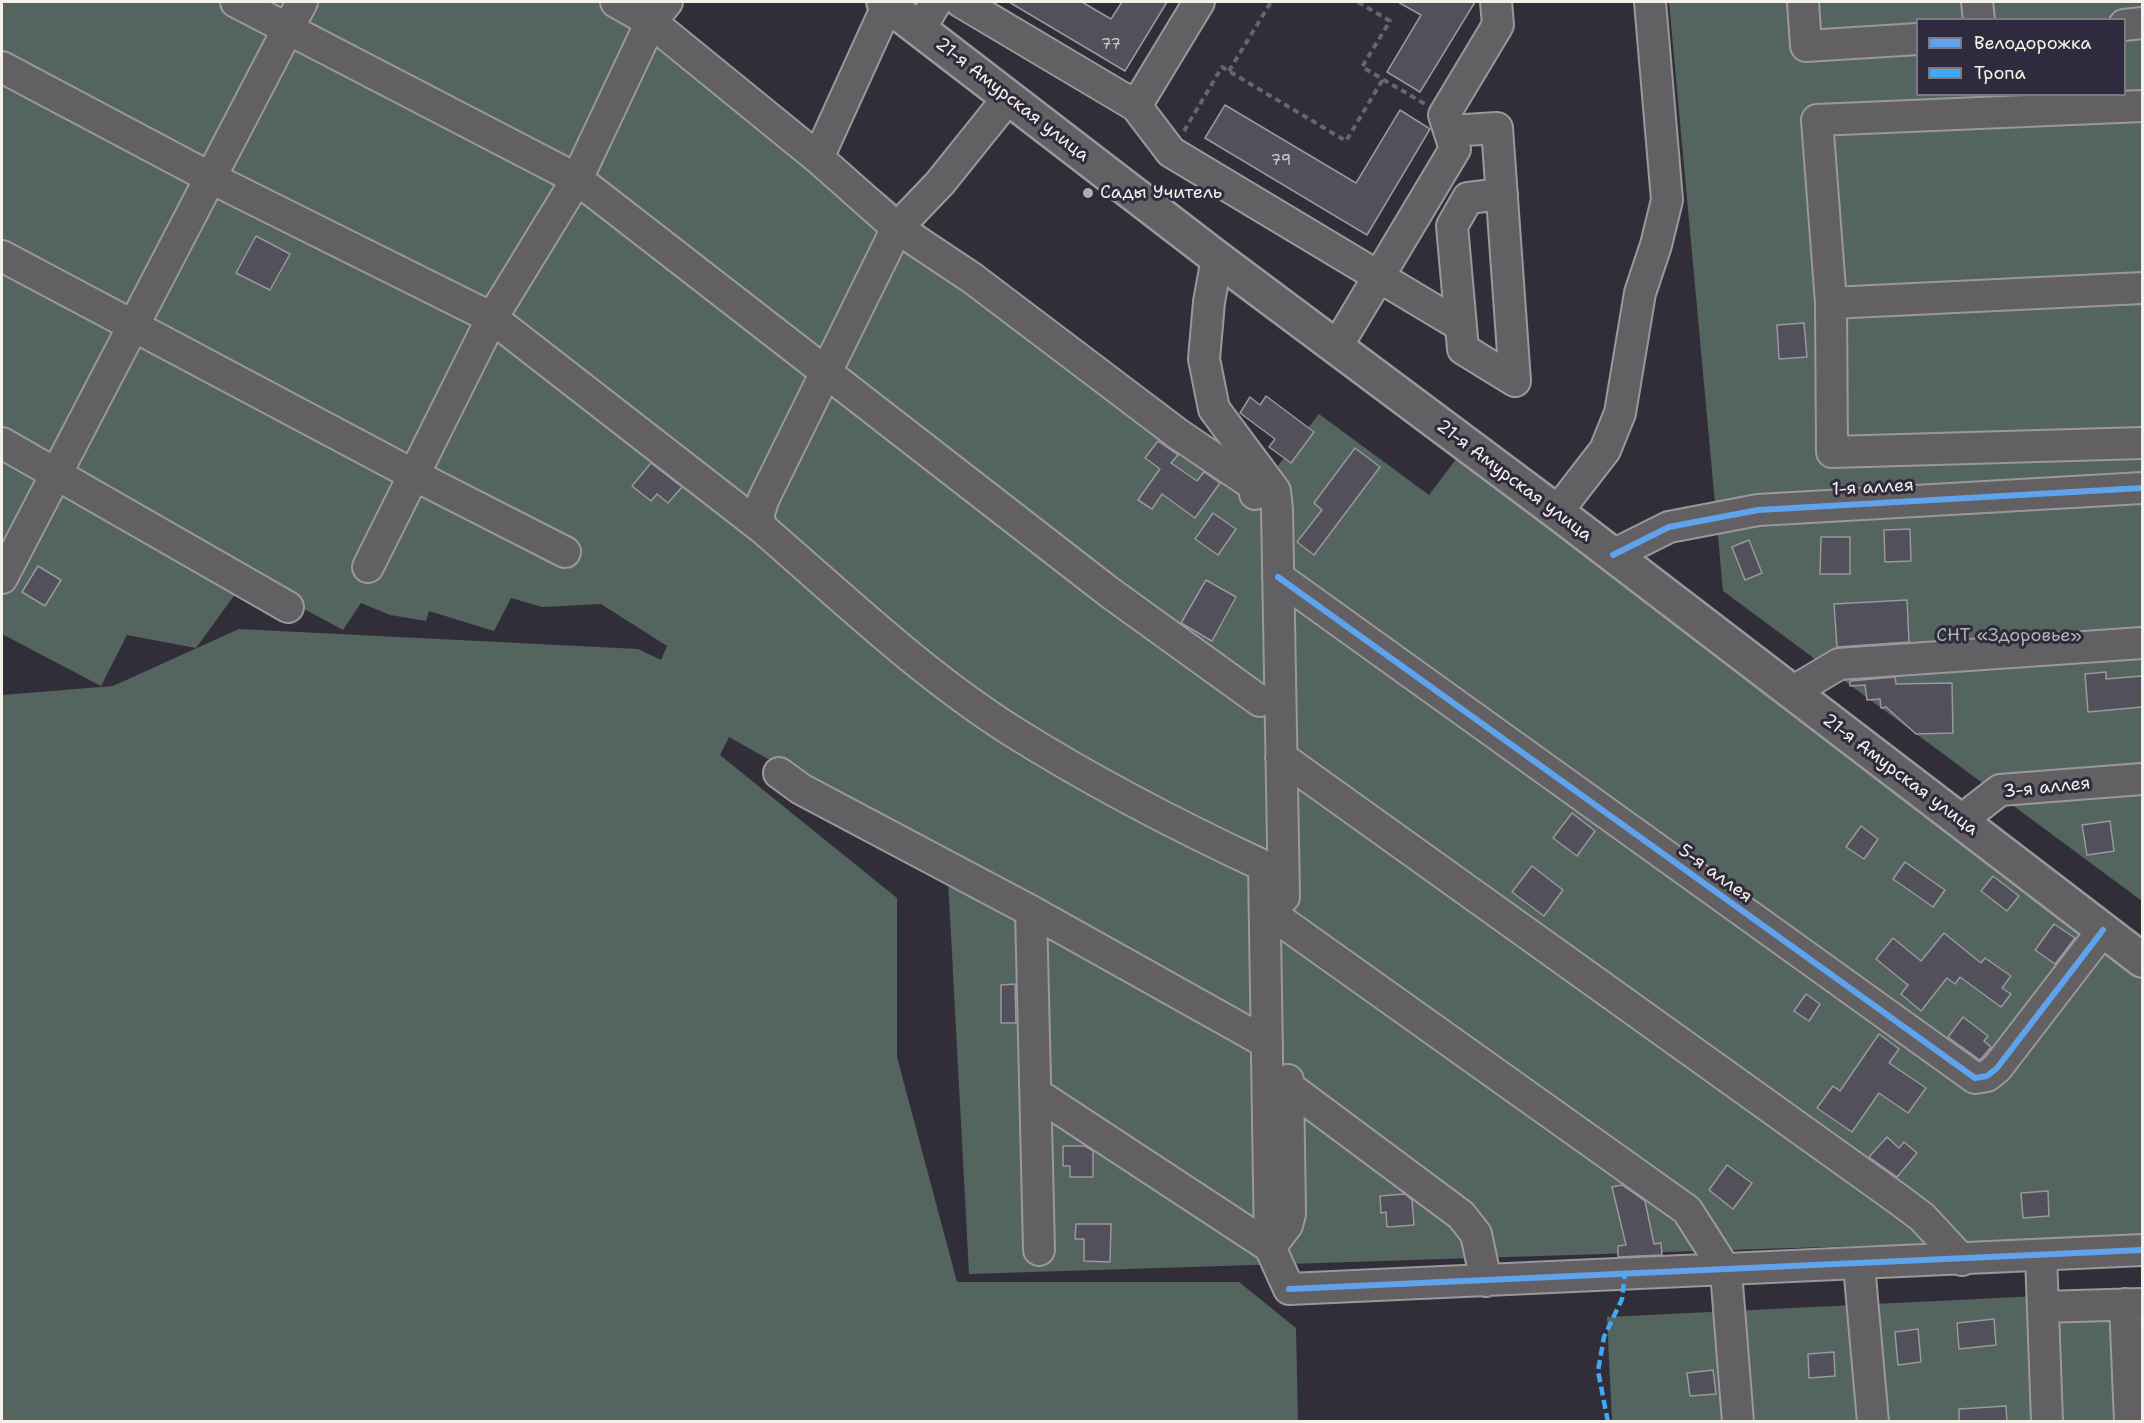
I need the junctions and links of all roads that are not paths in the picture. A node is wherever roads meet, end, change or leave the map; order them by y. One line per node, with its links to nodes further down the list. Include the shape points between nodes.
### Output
1 (236, 2): 16 (street)
2 (302, 2): 16 (street)
3 (616, 2): 12 (street)
4 (936, 2): 17 (street)
5 (961, 2): 21 (street)
6 (1199, 2): 21 (street)
7 (1496, 2): 23 (street, via 1498,25)
8 (1650, 2): 44 (street, via 1667,200 1640,293 1620,413 1605,450)
9 (1803, 2): 18 (street, via 1806,46)
10 (1977, 2): 13 (street)
11 (886, 3): 17 (main road, 21-я Амурская улица); 24 (street)
12 (659, 12): 24 (street); 26 (street)
13 (1979, 18)
14 (2142, 24): 15 (street)
15 (2126, 25)
16 (289, 28): 25 (street); 26 (street)
17 (920, 29): 20 (main road, 21-я Амурская улица)
18 (1916, 39)
19 (2, 68): 25 (street)
20 (1009, 97): 28 (street, via 940,183); 30 (main road, 21-я Амурская улица)
21 (1136, 106): 31 (street, via 1172,152)
22 (2142, 106): 33 (street, via 1817,120)
23 (1446, 123): 27 (street, via 1497,128); 31 (street, via 1455,149)
24 (818, 158): 28 (street)
25 (209, 177): 34 (street); 36 (street)
26 (578, 179): 34 (street); 38 (street)
27 (1502, 194): 35 (street, via 1468,198 1452,226); 35 (street, via 1515,381 1463,349)
28 (897, 228): 38 (street); 54 (street, via 972,278 1178,434 1255,486)
29 (2, 256): 36 (street)
30 (1217, 258): 37 (main road, 21-я Амурская улица); 49 (street, via 1204,359 1214,409 1275,491)
31 (1379, 276): 35 (street); 37 (street)
32 (2142, 288): 33 (street)
33 (1831, 303): 39 (street, via 1832,452)
34 (492, 318): 42 (street); 45 (street)
35 (1461, 326)
36 (135, 327): 41 (street); 42 (street)
37 (1336, 348): 44 (main road, 21-я Амурская улица)
38 (827, 371): 45 (street, via 764,498 758,516); 54 (street, via 1109,592)
39 (2142, 443)
40 (2, 444): 41 (street)
41 (56, 473): 50 (street); 51 (street)
42 (414, 475): 46 (street); 48 (street)
43 (2142, 488): 47 (street, 1-я аллея, via 1758,510 1669,527)
44 (1557, 512): 47 (main road, 21-я Амурская улица)
45 (762, 528): 59 (street, via 908,655 1011,731 1165,820)
46 (566, 552)
47 (1613, 555): 53 (main road, 21-я Амурская улица)
48 (368, 567)
49 (1278, 577): 55 (street); 62 (street, 5-я аллея, via 1975,1078 1987,1076 1997,1068)
50 (2, 578)
51 (288, 607)
52 (2142, 643): 53 (street, via 1839,664)
53 (1792, 692): 58 (main road, 21-я Амурская улица)
54 (1260, 701): 59 (street)
55 (1281, 757): 61 (street); 71 (street, via 1906,1205)
56 (779, 773): 60 (street, via 801,789)
57 (2142, 779): 58 (street, 3-я аллея, via 2000,790)
58 (1960, 821): 62 (main road, 21-я Амурская улица)
59 (1264, 866): 64 (street)
60 (1032, 911): 64 (street); 66 (street)
61 (1284, 923): 65 (street); 73 (street, via 1687,1210)
62 (2103, 930): 63 (main road, 21-я Амурская улица)
63 (2142, 960)
64 (1267, 1044): 67 (street)
65 (1289, 1088): 67 (street, via 1290,1214 1287,1226); 74 (street, via 1461,1215 1476,1234)
66 (1037, 1094): 67 (street); 68 (street)
67 (1270, 1248): 74 (street, via 1288,1289)
68 (1039, 1250)
69 (2142, 1250): 70 (street)
70 (2041, 1255): 71 (street); 76 (street)
71 (1962, 1260): 72 (street)
72 (1859, 1265): 73 (street); 78 (street)
73 (1726, 1271): 74 (street, via 1625,1272); 77 (street)
74 (1486, 1281)
75 (2134, 1304): 76 (street); 80 (street)
76 (2043, 1307): 79 (street)
77 (1738, 1422)
78 (1873, 1422)
79 (2047, 1422)
80 (2130, 1422)

